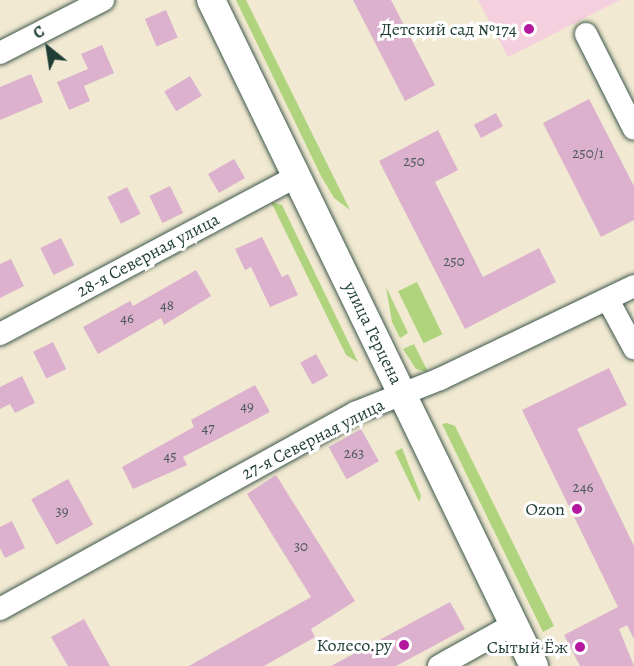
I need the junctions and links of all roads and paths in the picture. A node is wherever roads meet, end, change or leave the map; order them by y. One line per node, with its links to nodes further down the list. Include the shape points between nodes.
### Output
1 (103, 0): 4 (street)
2 (211, 0): 6 (main road, улица Герцена)
3 (586, 34): 5 (street)
4 (0, 53)
5 (634, 129)
6 (297, 176): 9 (street, 28-я Северная улица); 11 (main road, улица Герцена)
7 (634, 286): 8 (street, 27-я Северная улица)
8 (608, 300): 10 (street); 11 (street, 27-я Северная улица)
9 (0, 334)
10 (634, 348)
11 (402, 394): 12 (street, 27-я Северная улица, via 355,413); 13 (main road, улица Герцена)
12 (0, 609)
13 (514, 624): 14 (street); 15 (main road, улица Герцена)
14 (439, 666)
15 (534, 666)

